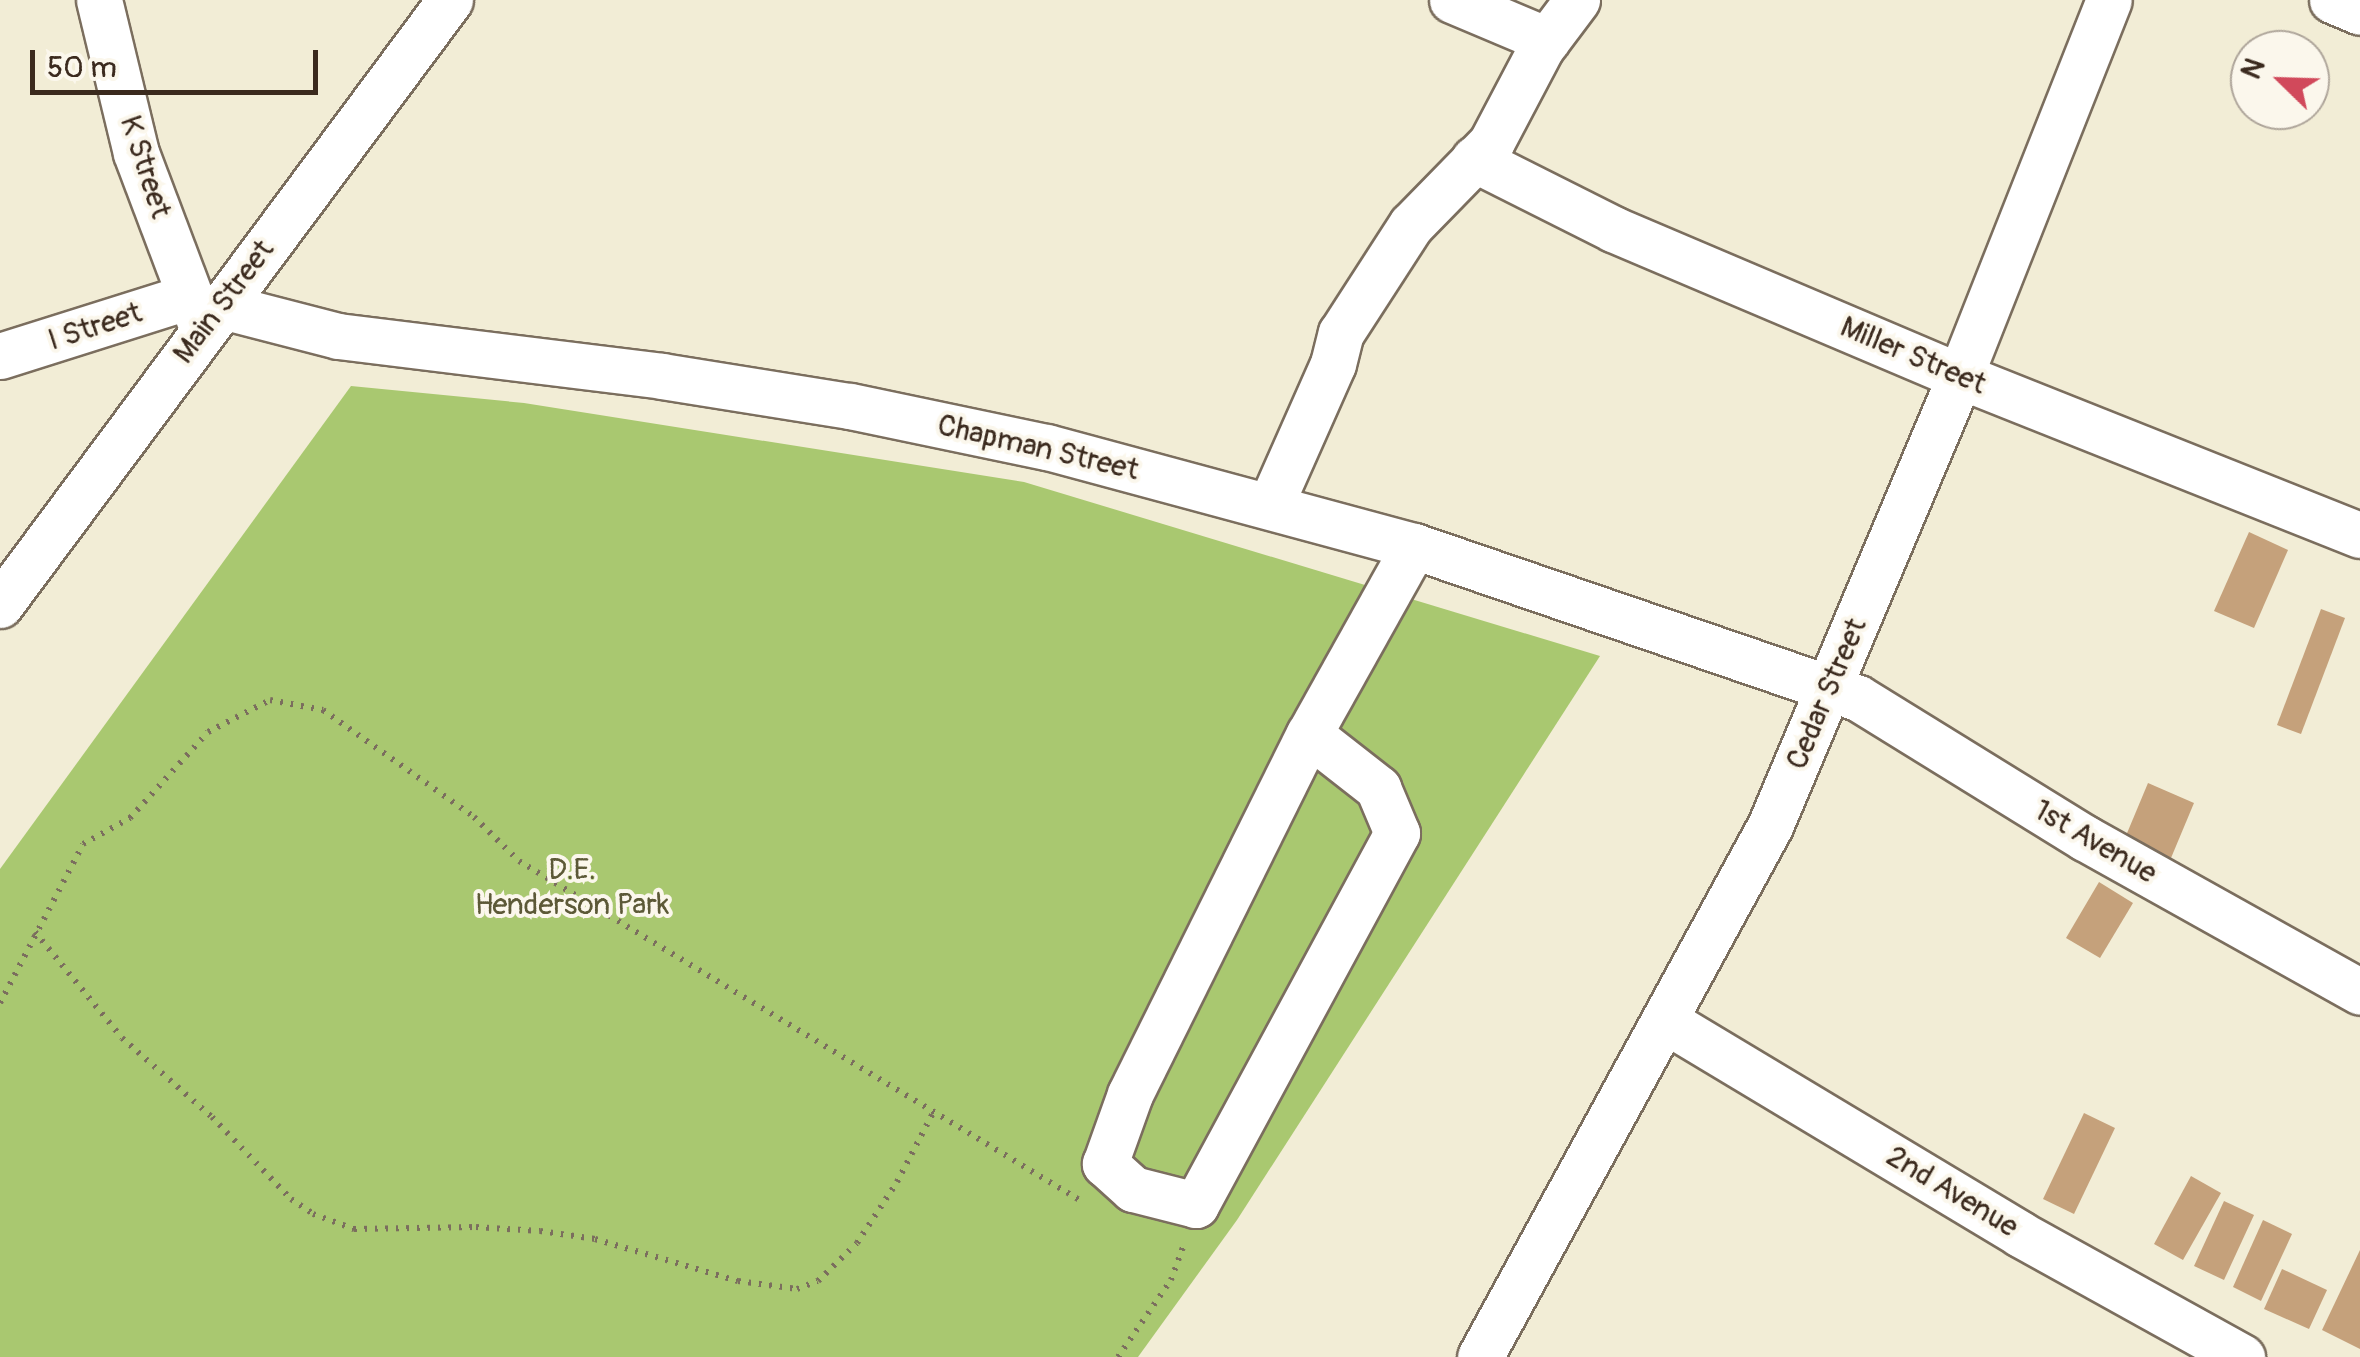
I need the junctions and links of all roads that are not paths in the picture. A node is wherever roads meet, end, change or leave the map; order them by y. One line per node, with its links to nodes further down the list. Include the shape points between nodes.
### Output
1 (99, 0): 10 (street, K Street, via 136,153)
2 (450, 0): 10 (street, Main Street)
3 (1452, 0): 8 (street)
4 (1577, 0): 8 (street)
5 (2109, 0): 12 (street, Cedar Street)
6 (2332, 0): 7 (street)
7 (2360, 12)
8 (1547, 40): 9 (street, via 1504,123)
9 (1474, 159): 12 (street, Miller Street, via 1613,228); 13 (street, via 1411,225 1341,333)
10 (205, 311): 11 (street, I Street); 13 (street, Chapman Street, via 338,336 850,406 1047,447); 16 (street, Main Street)
11 (0, 356)
12 (1960, 376): 14 (street, Miller Street); 17 (street, Cedar Street)
13 (1270, 506): 15 (street, Chapman Street)
14 (2360, 535)
15 (1414, 546): 17 (street, Chapman Street); 18 (street)
16 (0, 606)
17 (1832, 687): 19 (street, 1st Avenue); 20 (street, Cedar Street, via 1770,826)
18 (1309, 734): 18 (street, via 1130,1094 1105,1164 1133,1189 1196,1204 1396,833 1378,788)
19 (2360, 992)
20 (1666, 1020): 21 (street, Cedar Street); 22 (street, 2nd Avenue, via 2020,1234)
21 (1480, 1357)
22 (2242, 1357)

